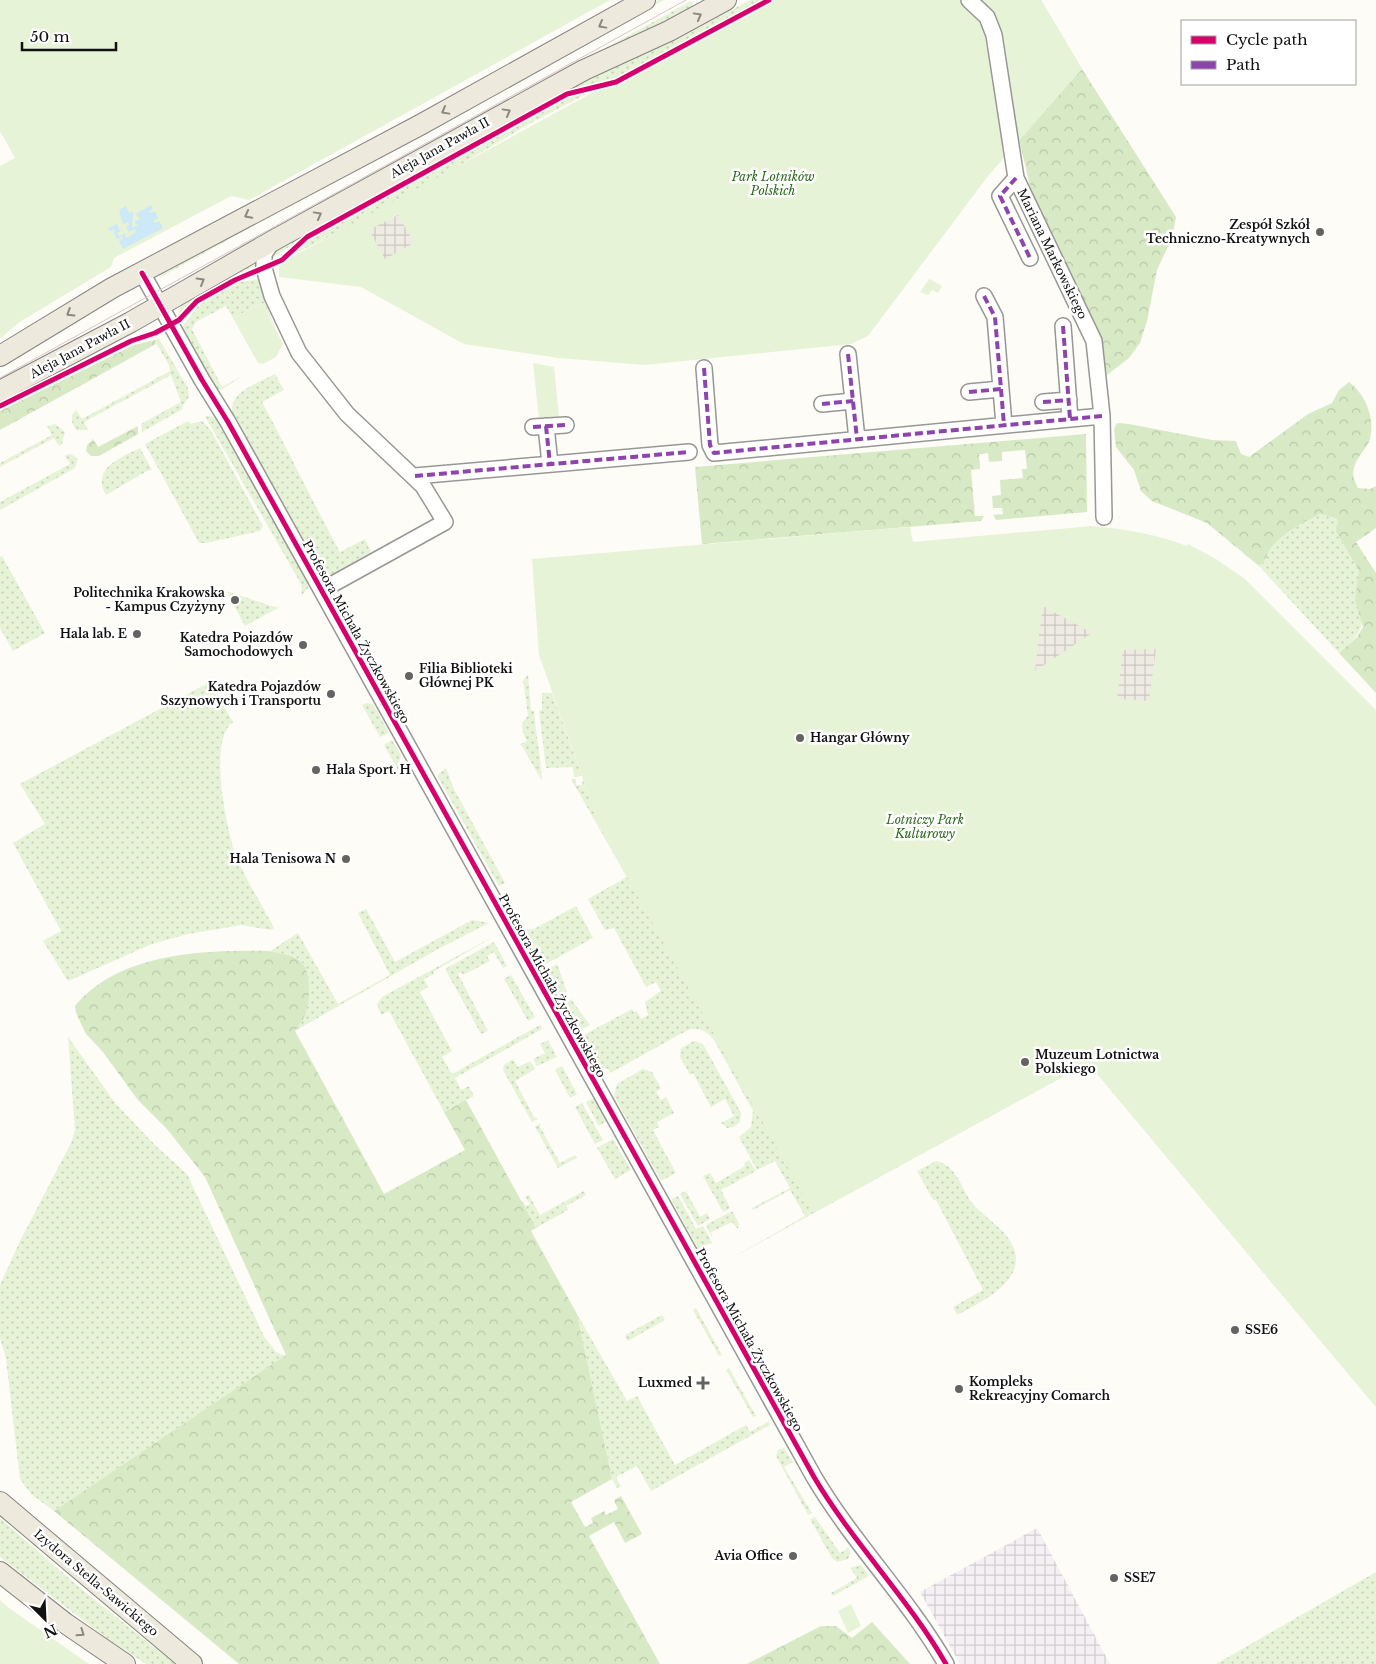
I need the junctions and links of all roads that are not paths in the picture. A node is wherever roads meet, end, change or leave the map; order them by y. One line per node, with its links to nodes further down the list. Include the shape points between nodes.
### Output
1 (644, 0): 7 (main road, one-way to 7, via 420,125)
2 (726, 0): 5 (main road, Aleja Jana Pawła II, one-way to 2, via 584,70 670,32)
3 (970, 0): 4 (street, Mariana Markowskiego, via 987,17 994,34)
4 (1016, 178): 6 (street, via 1000,196); 21 (street, Mariana Markowskiego, via 1094,340)
5 (276, 239): 9 (main road, Aleja Jana Pawła II, one-way to 5); 28 (street, via 263,260 272,296 308,367 365,433)
6 (1030, 258)
7 (142, 273): 9 (street); 12 (main road, one-way to 12)
8 (984, 296): 14 (street, via 994,317)
9 (159, 306): 15 (main road, Aleja Jana Pawła II); 30 (street, Profesora Michała Życzkowskiego)
10 (1063, 326): 17 (street)
11 (848, 354): 18 (street)
12 (0, 356)
13 (704, 368): 25 (street, via 710,445 714,454)
14 (1001, 389): 16 (street); 24 (street)
15 (0, 391)
16 (969, 392)
17 (1069, 400): 19 (street); 22 (street)
18 (853, 401): 20 (street); 25 (street)
19 (1043, 402)
20 (822, 404)
21 (1102, 416): 22 (street); 29 (street, Mariana Markowskiego)
22 (1070, 419): 24 (street)
23 (566, 425): 27 (street, via 539,427)
24 (1004, 425): 25 (street)
25 (857, 440)
26 (689, 452): 27 (street)
27 (550, 464): 28 (street)
28 (415, 476): 30 (street, via 445,522)
29 (1104, 517)
30 (322, 590): 35 (street, Profesora Michała Życzkowskiego, via 814,1477 835,1512 916,1618)
31 (0, 1502): 34 (main road, Izydora Stella-Sawickiego)
32 (0, 1572): 33 (main road, one-way to 33, via 65,1623)
33 (125, 1664)
34 (192, 1664)
35 (946, 1664)

